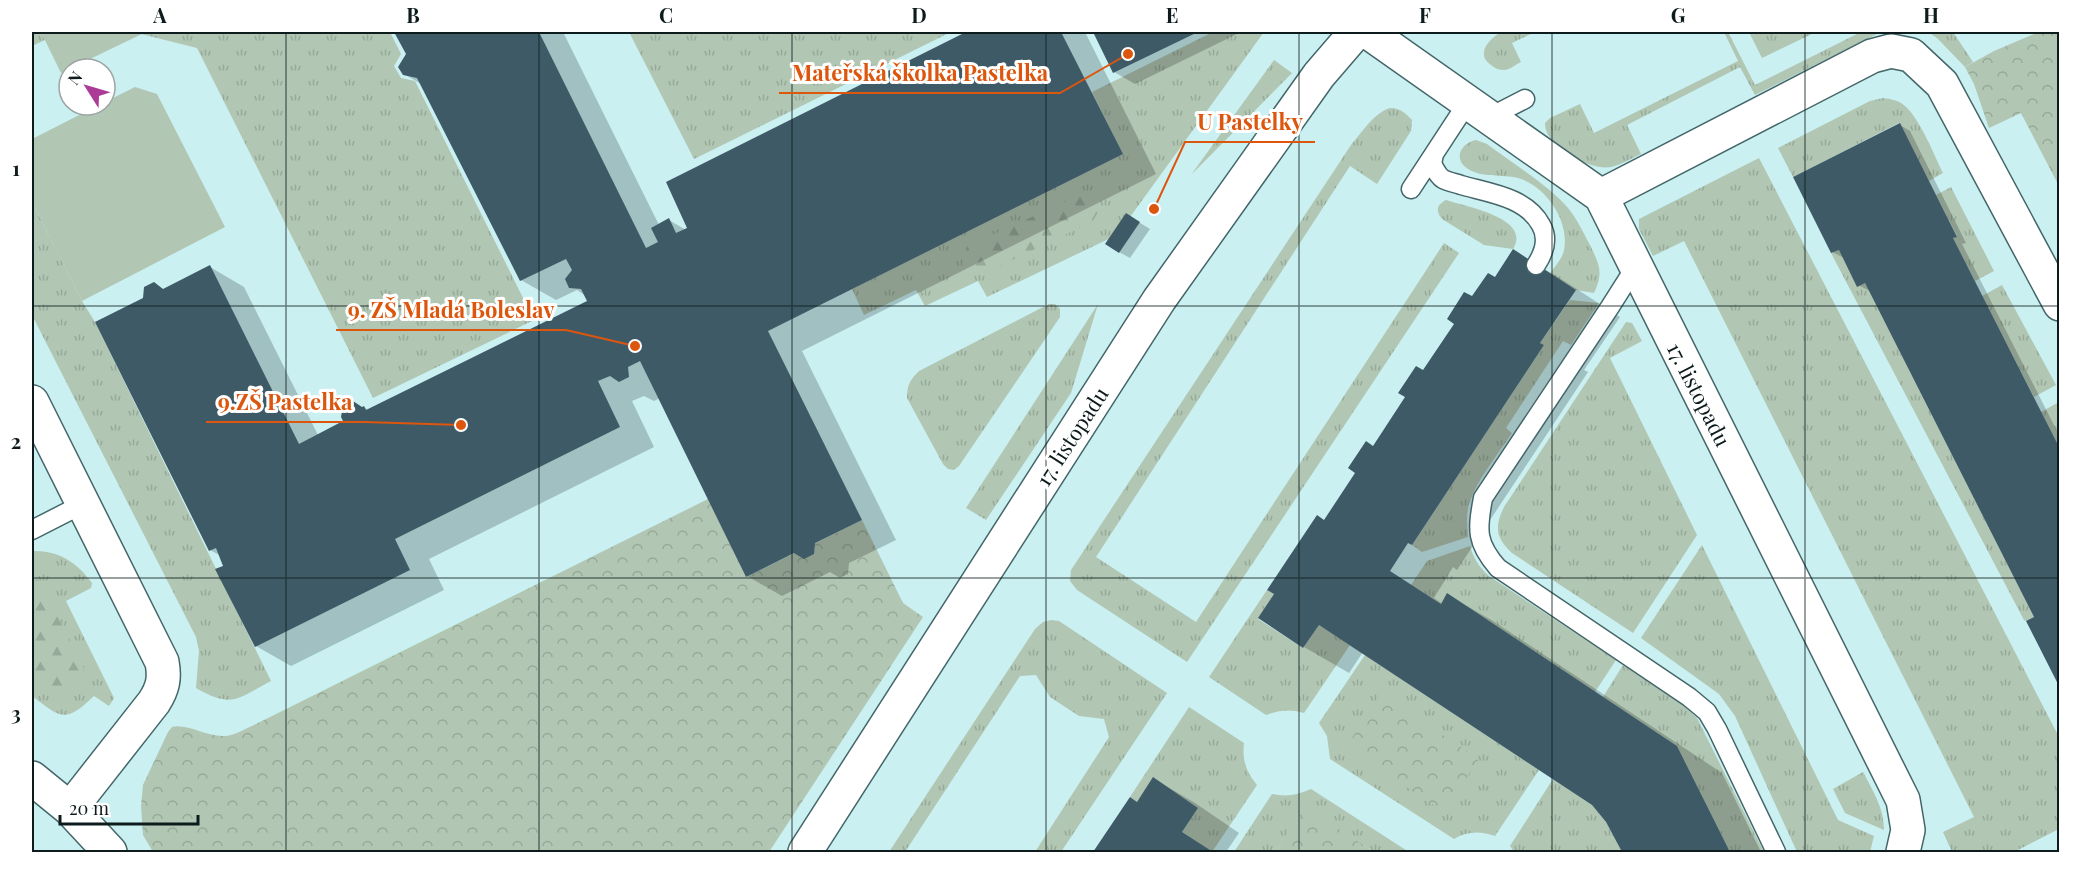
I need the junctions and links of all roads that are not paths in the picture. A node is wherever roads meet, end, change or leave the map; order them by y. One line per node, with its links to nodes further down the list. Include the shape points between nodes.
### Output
1 (1356, 32): 17 (street, 17. listopadu, via 1319,75 1159,300)
2 (1368, 32): 4 (street, 17. listopadu)
3 (1525, 99): 4 (lane)
4 (1479, 110): 5 (lane); 7 (street, 17. listopadu)
5 (1434, 154): 6 (lane); 8 (lane, via 1432,164 1443,179 1511,199 1537,217 1544,229 1545,242)
6 (1411, 189)
7 (1601, 196): 9 (street, 17. listopadu); 10 (street, via 1872,56 1891,51 1911,55 1942,84)
8 (1536, 264)
9 (1636, 266): 18 (lane, via 1483,498 1479,538 1498,568 1707,712); 19 (street, 17. listopadu, via 1903,800 1908,830)
10 (2060, 304)
11 (32, 402): 12 (street)
12 (83, 504): 13 (lane); 15 (street, via 165,674 154,702)
13 (32, 530)
14 (32, 778): 15 (street)
15 (70, 809): 16 (street)
16 (110, 852)
17 (805, 852)
18 (1776, 852)
19 (1903, 852)

